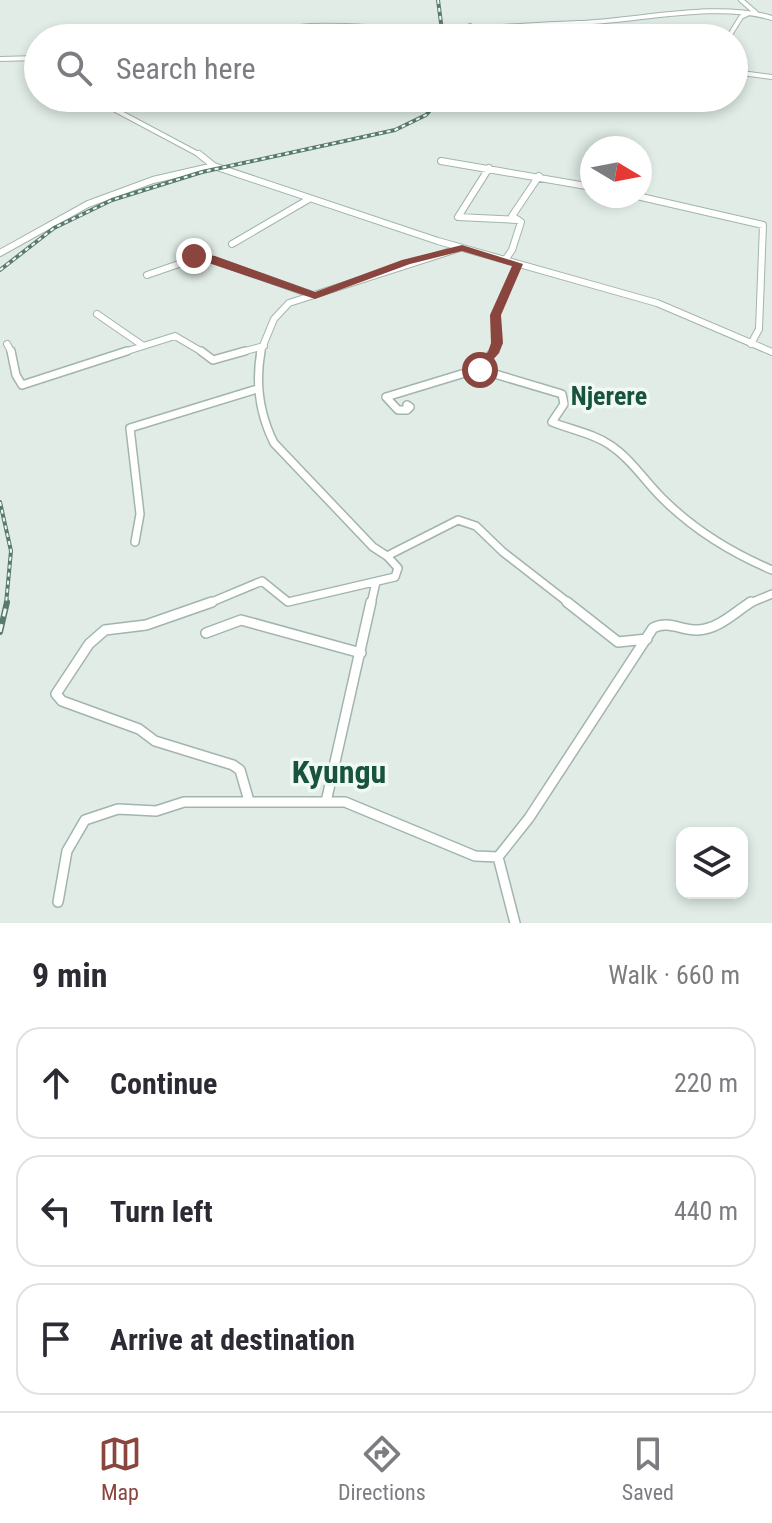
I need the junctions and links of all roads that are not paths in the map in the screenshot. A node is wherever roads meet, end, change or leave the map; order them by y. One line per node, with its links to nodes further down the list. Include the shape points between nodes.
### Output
1 (741, 0): 2 (street)
2 (753, 13): 3 (street); 4 (street); 5 (street)
3 (772, 18)
4 (546, 24)
5 (737, 24)
6 (24, 58): 7 (street)
7 (0, 59)
8 (748, 74): 9 (street)
9 (772, 77)
10 (120, 112): 12 (street)
11 (441, 161): 13 (street)
12 (214, 166): 16 (street); 21 (street, via 115,193)
13 (489, 168): 14 (street); 18 (street, via 458,217)
14 (539, 176): 15 (street); 18 (street, via 512,216)
15 (580, 185)
16 (309, 199): 19 (street); 20 (street)
17 (652, 199): 28 (street, via 763,225 759,329)
18 (518, 220): 22 (street)
19 (232, 244)
20 (462, 248): 22 (street); 25 (street, via 406,262)
21 (0, 253)
22 (505, 260): 23 (street)
23 (518, 264): 28 (street, via 657,303); 32 (street, via 495,315 497,343)
24 (147, 275): 25 (street, via 202,256)
25 (315, 296): 30 (street, via 284,308)
26 (97, 314): 29 (street)
27 (7, 344): 29 (street, via 22,385)
28 (751, 344): 31 (street)
29 (142, 345): 30 (street, via 180,336 213,360)
30 (264, 346): 33 (street, via 256,368)
31 (772, 352)
32 (478, 369): 34 (street, via 386,397 398,410 407,410); 37 (street, via 562,394 564,404 552,422 606,442 687,520)
33 (257, 389): 35 (street, via 130,428 140,514); 36 (street, via 274,443)
34 (407, 405)
35 (135, 542)
36 (387, 556): 38 (street, via 398,568 395,577); 41 (street, via 447,523 468,521 618,642)
37 (772, 570)
38 (376, 582): 42 (street); 43 (street, via 288,602 262,581 143,626 114,626 96,635 62,681 56,694 62,701 139,729 155,741 233,765 240,770)
39 (772, 594): 41 (street, via 710,629 661,624)
40 (206, 633): 42 (street, via 241,620)
41 (647, 639): 45 (street)
42 (361, 653): 44 (street)
43 (249, 801): 44 (street); 46 (street, via 184,802 156,811 118,809 85,820 67,851)
44 (326, 802): 45 (street, via 345,802 475,856)
45 (498, 857): 47 (street)
46 (58, 902)
47 (515, 923)

